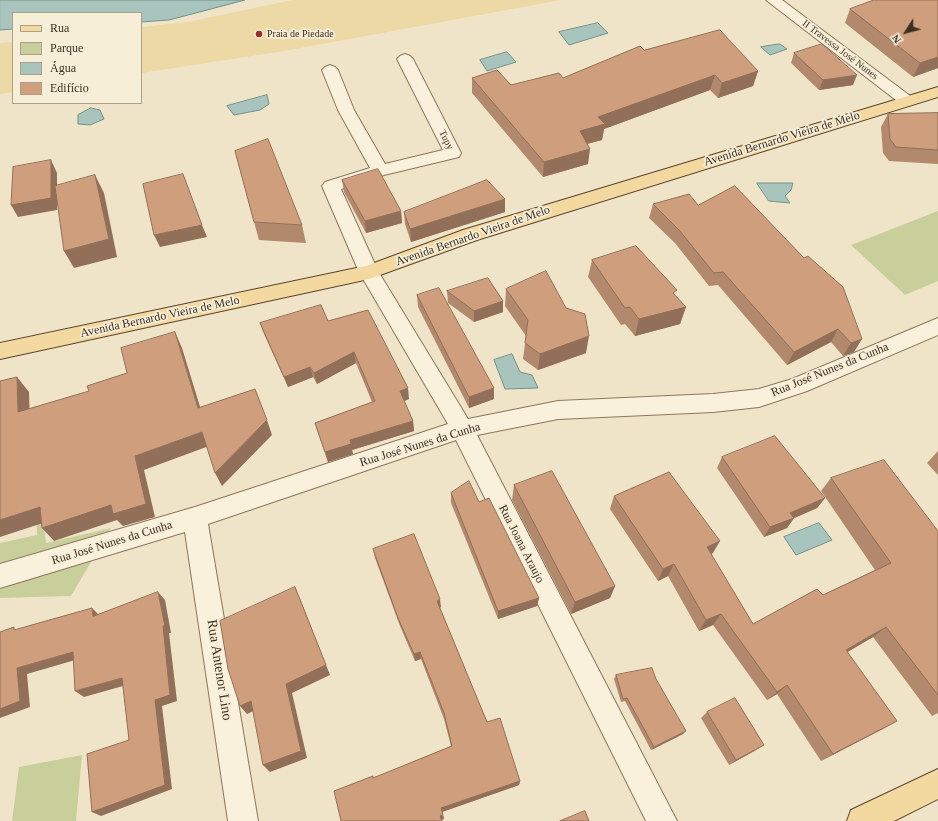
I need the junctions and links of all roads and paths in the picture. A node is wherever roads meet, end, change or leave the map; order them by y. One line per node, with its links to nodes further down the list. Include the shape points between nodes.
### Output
1 (773, 0): 5 (street, II Travessa José Nunes)
2 (405, 59): 6 (street, Tupy, via 452,153)
3 (330, 70): 6 (street, via 346,110)
4 (938, 92): 5 (main road, Avenida Bernardo Vieira de Melo)
5 (908, 101): 7 (main road, Avenida Bernardo Vieira de Melo, via 470,235)
6 (380, 171): 7 (street, Tupy, via 331,186)
7 (370, 272): 9 (main road, Avenida Bernardo Vieira de Melo); 10 (street, Rua Joana Araujo)
8 (938, 326): 10 (street, Rua José Nunes da Cunha, via 798,385 759,398 558,410)
9 (0, 352)
10 (462, 429): 11 (street, Rua José Nunes da Cunha); 15 (street, Rua Joana Araujo)
11 (195, 518): 12 (street, Rua José Nunes da Cunha); 14 (street, Rua Antenor Lino)
12 (0, 576)
13 (938, 784): 16 (main road)
14 (243, 821)
15 (662, 821)
16 (862, 821)

